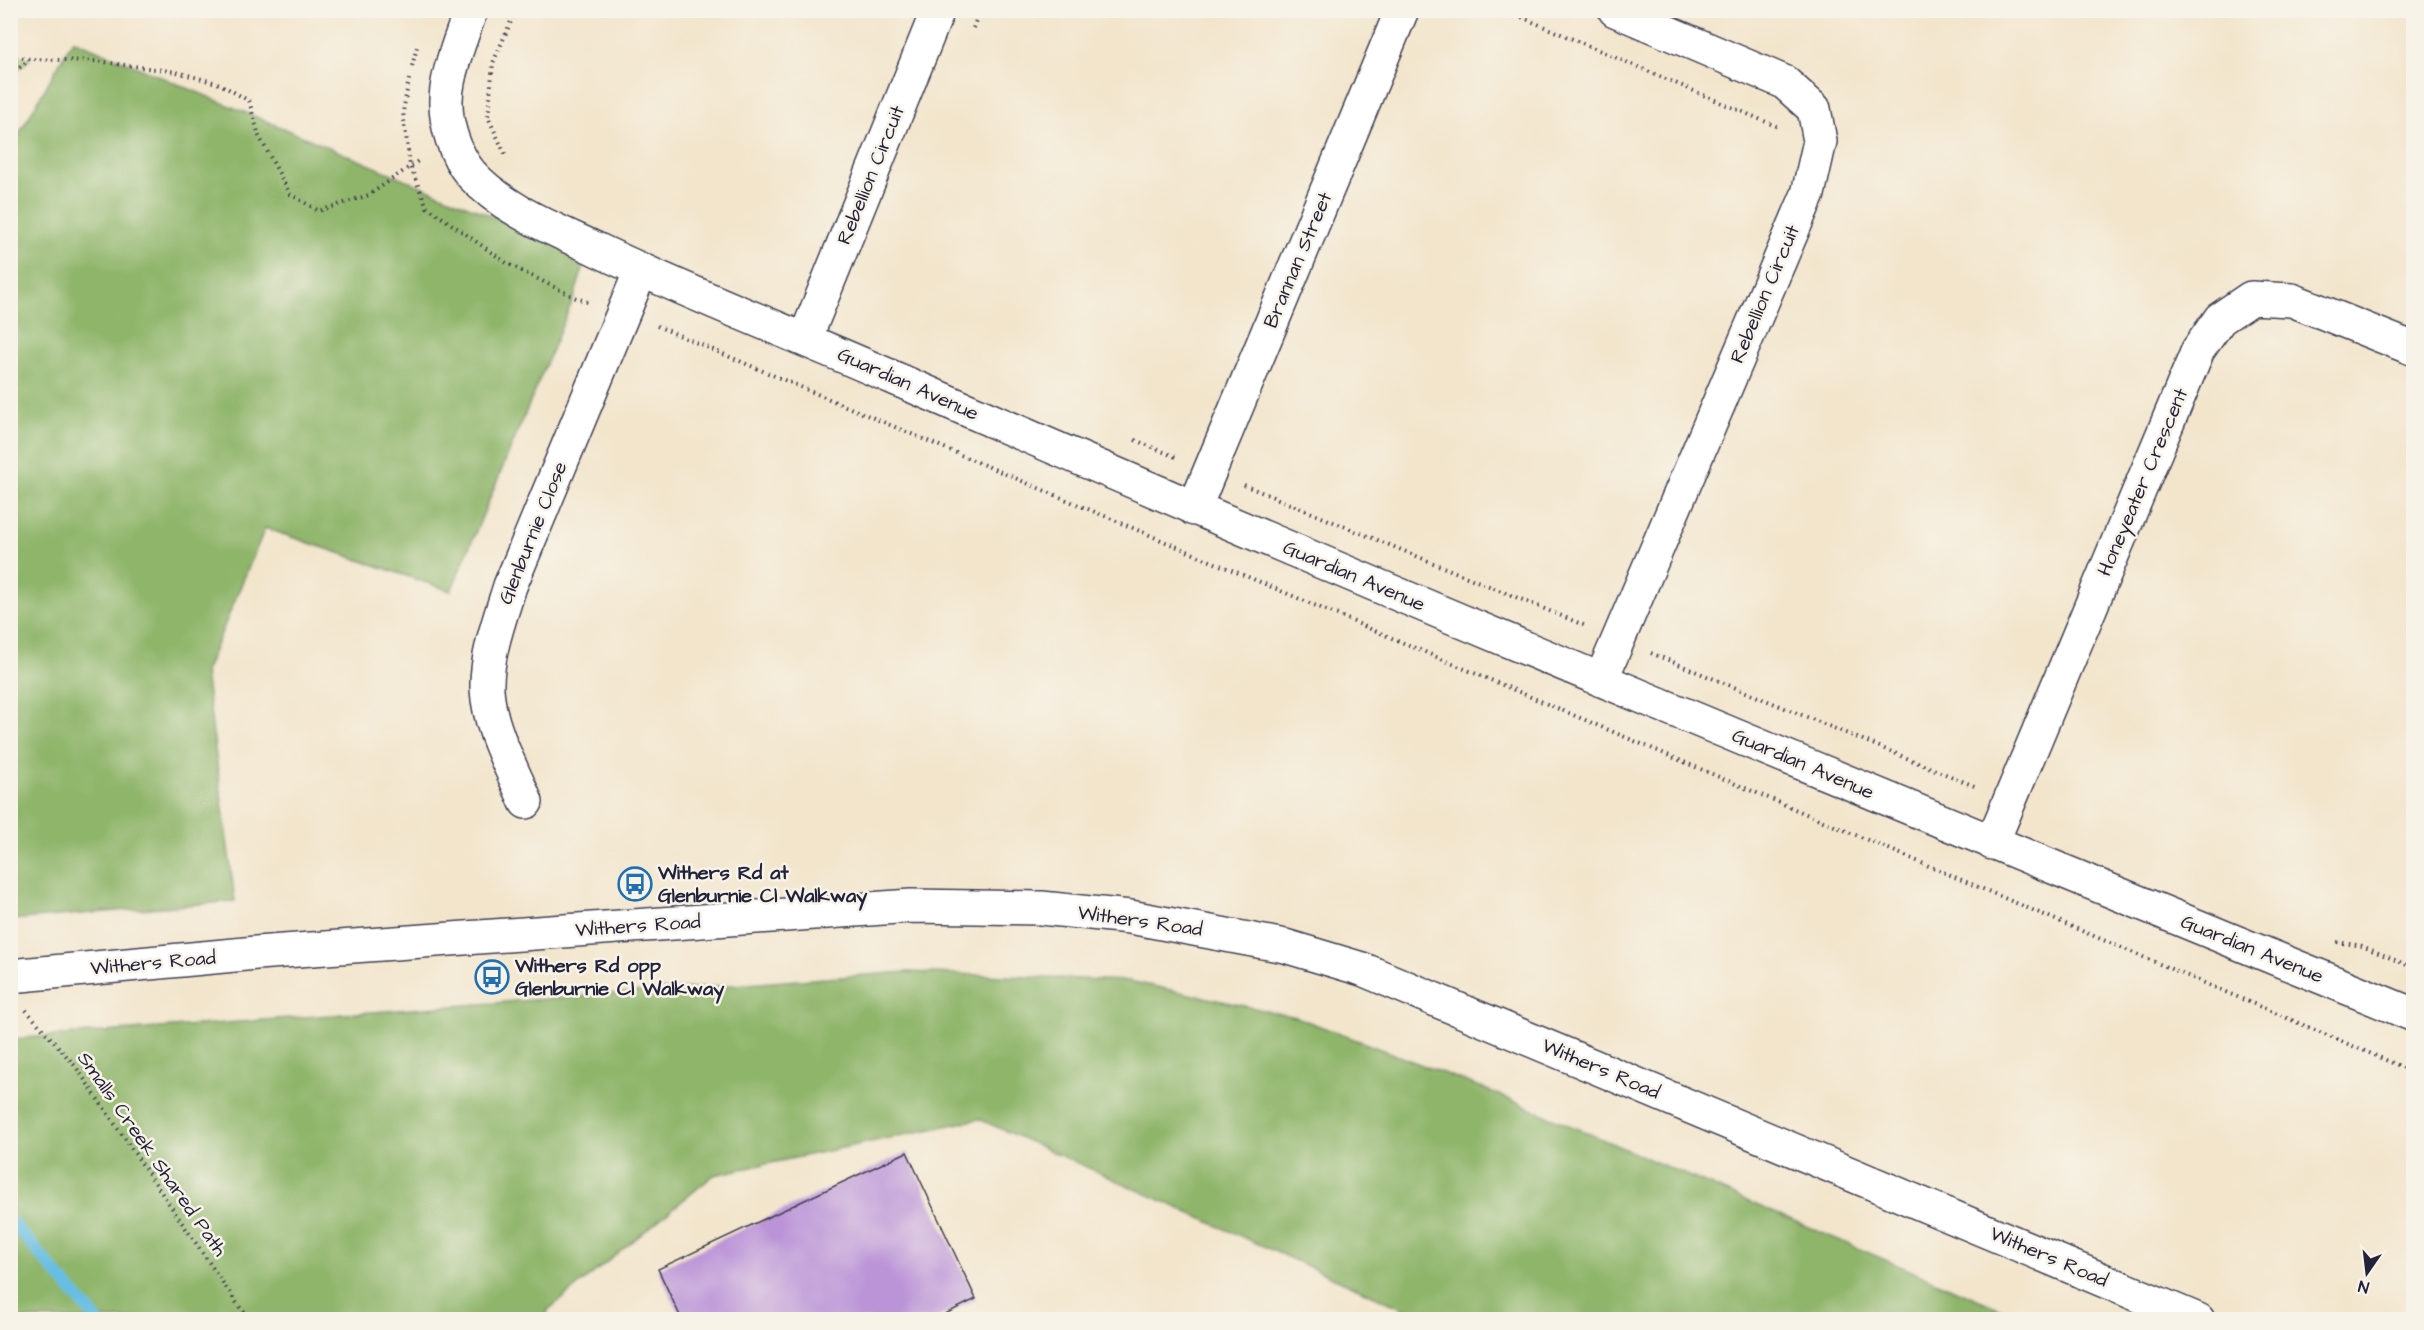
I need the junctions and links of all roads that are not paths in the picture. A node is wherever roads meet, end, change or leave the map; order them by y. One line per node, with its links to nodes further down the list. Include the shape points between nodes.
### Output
1 (471, 10): 5 (street, Guardian Avenue, via 446,99 451,137 466,168 494,197)
2 (938, 10): 6 (street, Rebellion Circuit)
3 (1402, 10): 8 (street, Brannan Street)
4 (1615, 10): 9 (street, Rebellion Circuit, via 1784,82 1814,109 1820,141 1808,194)
5 (641, 270): 6 (street, Guardian Avenue); 10 (street, Glenburnie Close, via 510,586 493,640 487,689 496,730)
6 (805, 339): 8 (street, Guardian Avenue)
7 (2414, 349): 11 (street, Honeyeater Crescent, via 2292,300 2251,298 2220,319 2198,350)
8 (1194, 509): 9 (street, Guardian Avenue)
9 (1601, 680): 11 (street, Guardian Avenue)
10 (526, 802)
11 (1992, 843): 13 (street, Guardian Avenue)
12 (10, 976): 14 (street, Withers Road, via 256,953 911,906 1041,908 1130,917 1285,946 1362,969)
13 (2414, 1015)
14 (2198, 1320)

